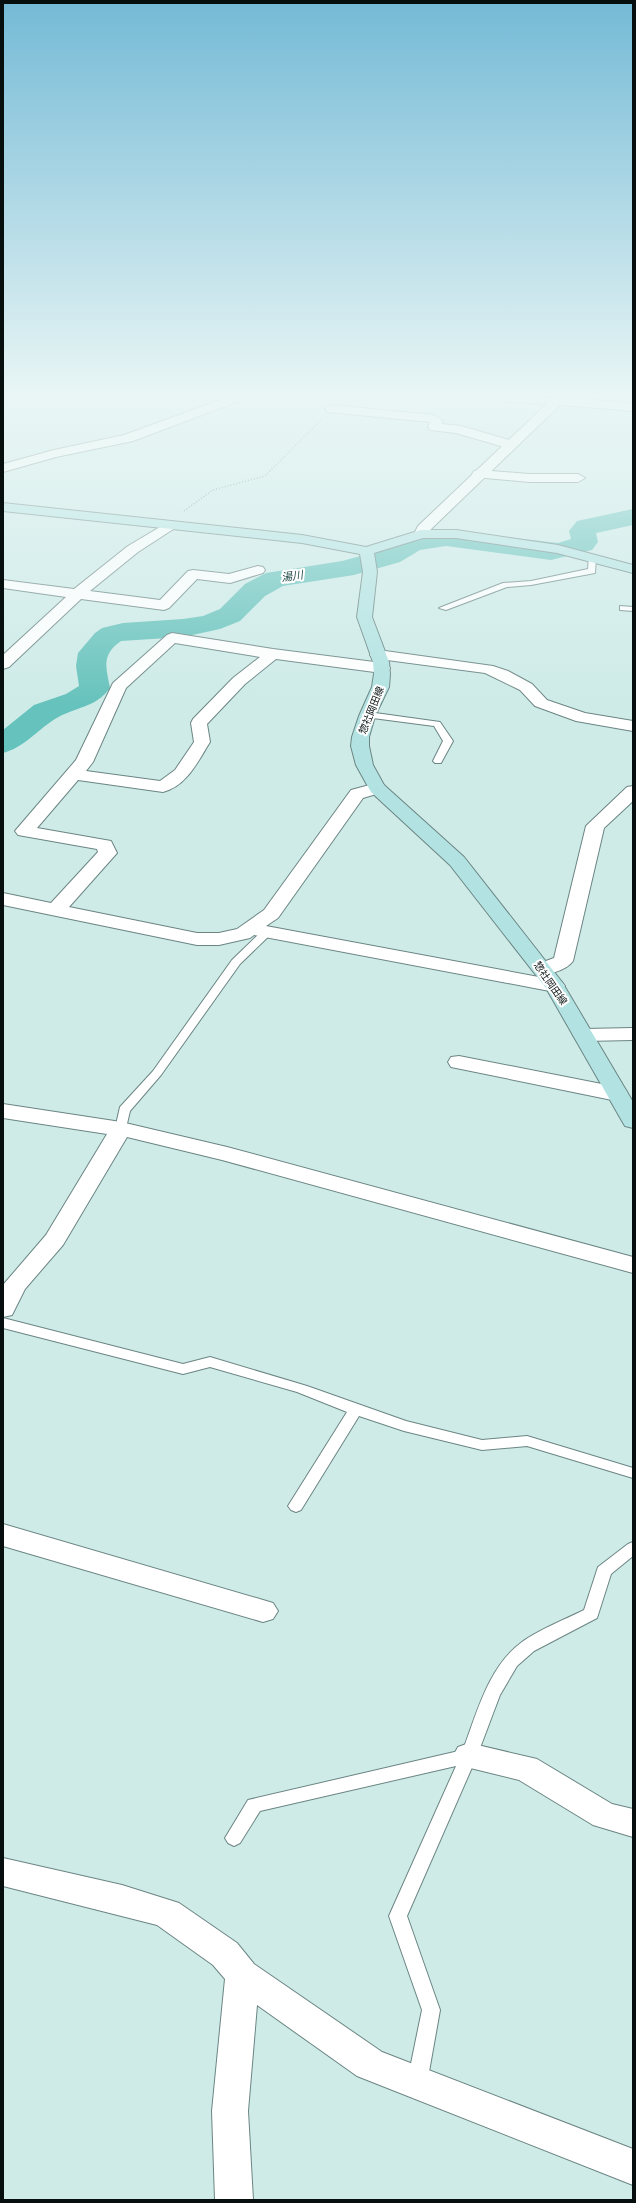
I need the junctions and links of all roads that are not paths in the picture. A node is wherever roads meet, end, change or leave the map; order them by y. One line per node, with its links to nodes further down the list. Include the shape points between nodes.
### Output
1 (453, 500): 4 (street)
2 (3, 507): 3 (main road)
3 (168, 524): 5 (main road, via 302,539); 10 (street)
4 (421, 534): 5 (main road); 6 (main road, via 456,534 558,548)
5 (366, 551): 15 (main road, 惣社岡田線, via 371,559 364,612)
6 (592, 557): 7 (main road); 11 (lane, via 592,571 532,583 506,585)
7 (633, 569)
8 (258, 570): 10 (street, via 230,579 193,574 164,605)
9 (3, 584): 10 (street)
10 (77, 594): 16 (street)
11 (442, 608)
12 (623, 608): 13 (lane)
13 (633, 609)
14 (273, 654): 15 (street); 20 (street, via 239,681 199,723 202,742 181,774 163,787); 20 (street, via 172,638 119,686 84,762)
15 (380, 661): 17 (main road, 惣社岡田線, via 380,691); 18 (street, via 487,669 526,687 541,703 582,717)
16 (3, 664)
17 (368, 715): 19 (lane, via 437,724 448,741); 21 (main road, 惣社岡田線, via 361,730 359,744 362,761)
18 (633, 726)
19 (438, 761)
20 (73, 774): 24 (street, via 24,831 104,845 108,853)
21 (377, 788): 25 (street, via 357,794); 26 (main road, 惣社岡田線, via 457,861)
22 (633, 791): 26 (street, via 595,826 563,961)
23 (3, 899): 24 (street)
24 (55, 910): 25 (street, via 197,939 219,940)
25 (260, 930): 27 (street); 34 (lane, via 157,1073 124,1110)
26 (542, 969): 27 (main road, 惣社岡田線)
27 (555, 986): 29 (main road, 惣社岡田線)
28 (633, 1034): 29 (street)
29 (584, 1035): 31 (main road, 惣社岡田線)
30 (459, 1062): 31 (street)
31 (617, 1094): 33 (main road, 惣社岡田線)
32 (3, 1111): 34 (street)
33 (633, 1121)
34 (121, 1129): 35 (street, via 226,1154); 36 (street, via 55,1240)
35 (633, 1265)
36 (9, 1285): 37 (street)
37 (3, 1309)
38 (3, 1323): 39 (lane, via 183,1369 210,1362 302,1389)
39 (356, 1410): 40 (lane, via 404,1426 482,1445 527,1440); 41 (lane)
40 (633, 1473)
41 (296, 1506)
42 (3, 1535): 44 (street)
43 (633, 1548): 45 (lane, via 604,1571 590,1614 528,1646 511,1661 492,1694)
44 (263, 1611)
45 (469, 1756): 46 (street, via 526,1768 604,1815); 47 (lane, via 254,1806); 50 (lane, via 398,1916 431,2010)
46 (633, 1823)
47 (234, 1838)
48 (3, 1872): 49 (street, via 166,1913 225,1954)
49 (242, 1975): 50 (street, via 370,2064); 52 (street, via 230,2110)
50 (416, 2084): 51 (street)
51 (633, 2166)
52 (234, 2200)

